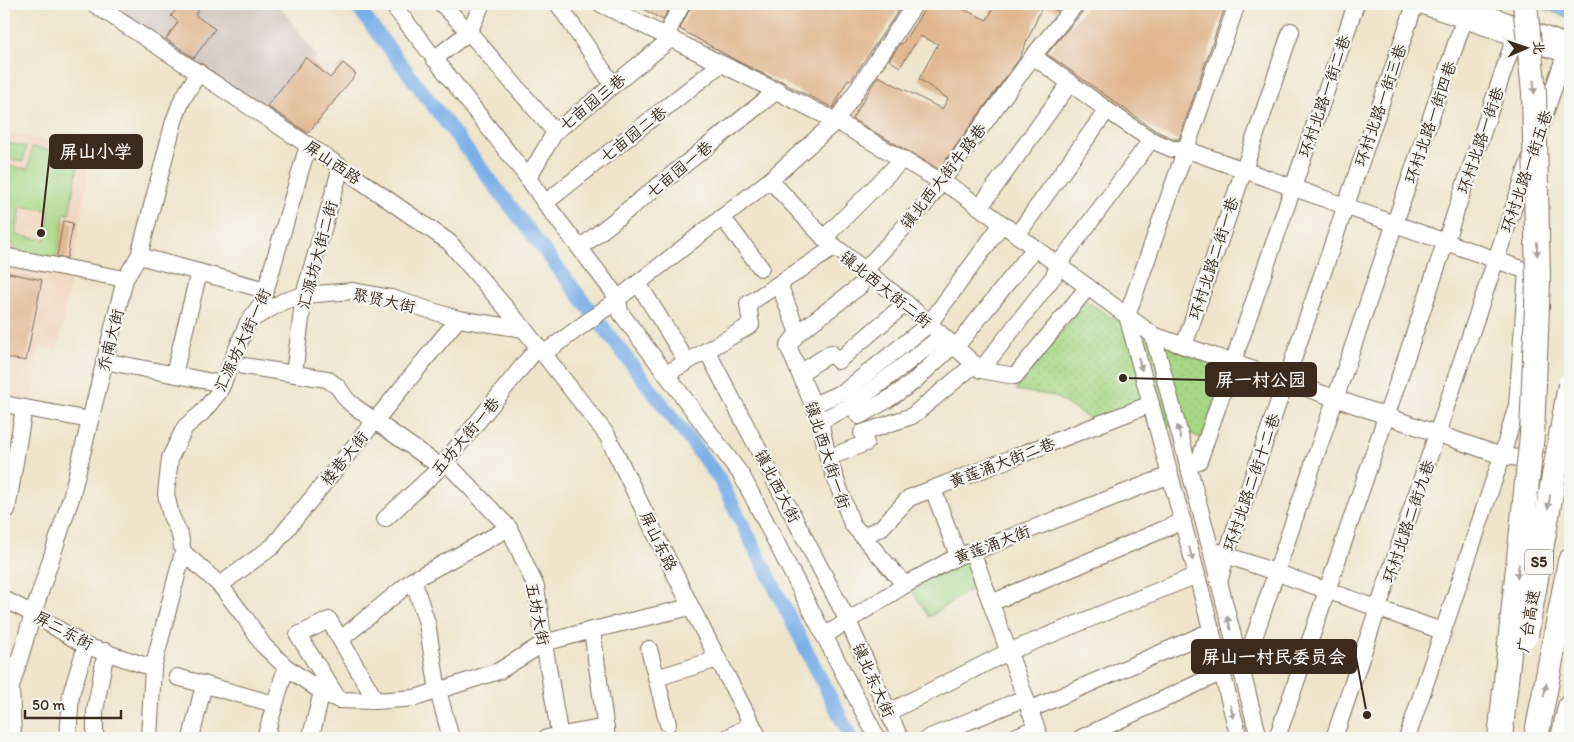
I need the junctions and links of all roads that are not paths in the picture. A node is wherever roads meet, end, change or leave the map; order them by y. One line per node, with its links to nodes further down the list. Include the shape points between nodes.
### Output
1 (94, 4): 24 (street, 屏山西路)
2 (392, 4): 22 (street)
3 (442, 4): 17 (street)
4 (482, 4): 17 (street)
5 (558, 4): 26 (street)
6 (601, 4): 18 (street)
7 (682, 4): 18 (street)
8 (915, 4): 29 (street, 五坊大街一巷)
9 (1076, 4): 21 (street, 镇北西大街牛路巷)
10 (1237, 4): 33 (street)
11 (1356, 4): 40 (street, 环村北路一街二巷)
12 (1416, 4): 15 (street); 42 (street, 环村北路一街三巷)
13 (1461, 4): 20 (street)
14 (1525, 4): 182 (highway, one-way to 182, bridge, via 1534,92 1538,280 1532,435)
15 (1464, 20): 19 (street); 46 (street, 环村北路一街四巷)
16 (1291, 31): 36 (street, 环村北路二街一巷)
17 (469, 32): 22 (street); 30 (street)
18 (669, 37): 23 (street); 26 (street, 七亩园三巷)
19 (1515, 37): 20 (street); 48 (street, 环村北路一街巷)
20 (1568, 52): 54 (street, 环村北路一街五巷)
21 (1033, 56): 25 (street); 39 (street, 镇北西大街牛路巷)
22 (434, 58): 37 (street)
23 (721, 64): 27 (street); 41 (street, 七亩园二巷)
24 (199, 72): 32 (street, 屏山西路); 53 (street, 乔南大街, via 174,121)
25 (1070, 83): 28 (street); 43 (street)
26 (613, 85): 30 (street, 七亩园三巷)
27 (778, 90): 29 (street); 50 (street, 七亩园一巷)
28 (1107, 110): 31 (street); 47 (street)
29 (836, 121): 34 (street); 38 (street, 五坊大街一巷)
30 (555, 132): 37 (street, 七亩园三巷)
31 (1151, 140): 33 (street, via 1172,149); 55 (street)
32 (308, 145): 35 (street, 屏山西路); 63 (street, 汇源坊大街一街)
33 (1185, 149): 36 (street); 67 (street)
34 (903, 159): 39 (street); 49 (street)
35 (341, 167): 64 (street, 汇源坊大街二街); 71 (street, 屏山西路, via 449,242)
36 (1243, 170): 40 (street); 75 (street, 环村北路二街一巷)
37 (528, 178): 41 (street)
38 (770, 180): 44 (street, 五坊大街一巷); 49 (street, 镇北西大街二街)
39 (942, 182): 43 (street); 57 (street, 镇北西大街牛路巷)
40 (1292, 188): 42 (street); 81 (street, 环村北路一街二巷)
41 (544, 203): 50 (street)
42 (1345, 206): 46 (street); 88 (street, 环村北路一街三巷)
43 (980, 207): 45 (street)
44 (722, 217): 56 (street); 60 (street, 五坊大街一巷)
45 (1002, 224): 47 (street); 70 (street)
46 (1395, 224): 48 (street); 91 (street, 环村北路一街四巷)
47 (1017, 234): 51 (street)
48 (1446, 242): 54 (street); 97 (street, 环村北路一街巷)
49 (829, 243): 57 (street, 镇北西大街二街); 61 (street)
50 (580, 248): 65 (street)
51 (1035, 248): 55 (street); 76 (street)
52 (4, 256): 59 (street)
53 (139, 256): 58 (street); 59 (street, 乔南大街)
54 (1496, 260): 101 (street, 环村北路一街五巷); 102 (street, via 1527,270 1517,405)
55 (1058, 265): 62 (street); 83 (street, via 1054,276)
56 (761, 268)
57 (864, 271): 66 (street, 镇北西大街二街); 72 (street, 镇北西大街牛路巷, via 860,286)
58 (199, 272): 63 (street); 84 (street)
59 (125, 279): 79 (street, 乔南大街)
60 (638, 283): 65 (street, 五坊大街一巷); 80 (street)
61 (779, 284): 72 (street); 78 (street, via 748,304 751,325)
62 (1088, 288): 67 (street); 83 (street, via 1015,376)
63 (266, 290): 69 (street, 汇源坊大街一街, via 262,303)
64 (304, 295): 68 (street, 聚贤大街, via 353,291 392,298); 69 (street, 聚贤大街, via 284,301); 85 (street, 汇源坊大街二街)
65 (612, 303): 77 (street, 五坊大街一巷, via 575,332); 86 (street)
66 (906, 303): 70 (street, 镇北西大街二街); 87 (street, via 838,361 832,353)
67 (1127, 316): 73 (street); 93 (street, one-way to 93)
68 (458, 319): 71 (street, 聚贤大街); 99 (street, 楼巷大街)
69 (248, 322): 82 (street, 汇源坊大街一街)
70 (929, 324): 74 (street, 镇北西大街二街); 94 (street, via 845,391)
71 (524, 329): 77 (street, 屏山西路)
72 (798, 333): 87 (street, 镇北西大街一街, via 788,346)
73 (1152, 335): 75 (street); 105 (street, one-way to 73)
74 (942, 336): 76 (street, 镇北西大街二街); 95 (street)
75 (1184, 346): 81 (street)
76 (956, 348): 83 (street, 镇北西大街二街); 95 (street, via 949,349 912,383 859,416)
77 (541, 350): 104 (street, 五坊大街一巷); 126 (street, 屏山东路, via 607,435)
78 (706, 351): 80 (street); 129 (street, 镇北西大街)
79 (104, 361): 84 (street); 98 (street, 乔南大街)
80 (687, 362): 86 (street)
81 (1232, 362): 88 (street); 105 (street, 环村北路一街二巷, via 1199,461)
82 (231, 364): 85 (street, 五坊大街); 89 (street, 汇源坊大街一街)
83 (978, 367): 103 (street, via 912,416 862,433 866,443)
84 (174, 374): 89 (street)
85 (294, 374): 99 (street, 五坊大街, via 326,379 338,387 347,400)
86 (666, 374): 133 (street, via 742,476)
87 (800, 374): 94 (street, 镇北西大街一街)
88 (1285, 381): 91 (street); 115 (street, 环村北路二街十二巷)
89 (222, 384): 114 (street, 汇源坊大街一街, via 202,413 185,427 170,458 166,494)
90 (1570, 385): 183 (highway, 广台高速 / S5, one-way to 183, bridge)
91 (1336, 398): 97 (street); 118 (street, 环村北路一街四巷)
92 (4, 404): 96 (street)
93 (1151, 404): 107 (street); 108 (street, 黄莲涌大街二巷)
94 (813, 405): 100 (street, 镇北西大街一街)
95 (852, 405): 100 (street)
96 (24, 408): 98 (street); 109 (street)
97 (1386, 416): 101 (street); 123 (street, 环村北路一街巷)
98 (90, 420): 128 (street, 乔南大街, via 71,498)
99 (375, 420): 104 (street, 五坊大街); 121 (street, 楼巷大街, via 273,546)
100 (820, 421): 103 (street, 镇北西大街一街)
101 (1437, 433): 102 (street); 127 (street, 环村北路二街九巷)
102 (1502, 456): 106 (street); 132 (street)
103 (828, 458): 113 (street, 镇北西大街一街, via 852,524)
104 (443, 464): 110 (street, 五坊大街一巷); 112 (street, 五坊大街)
105 (1188, 464): 115 (street)
106 (1570, 464)
107 (1170, 475): 111 (street); 116 (street, 黄莲涌大街)
108 (933, 489): 113 (street, 黄莲涌大街二巷, via 909,498 881,528); 116 (street)
109 (7, 510)
110 (385, 519)
111 (1183, 521): 119 (street, one-way to 119); 125 (street)
112 (509, 528): 120 (street); 135 (street, 五坊大街, via 536,587)
113 (863, 536): 122 (street, 镇北西大街一街)
114 (183, 552): 121 (street); 143 (street, 汇源坊大街一街)
115 (1218, 552): 118 (street); 145 (street, 环村北路二街十二巷, one-way to 115, via 1219,583)
116 (965, 554): 122 (street, 黄莲涌大街); 125 (street)
117 (1570, 561): 184 (highway, 广台高速 / S5, one-way to 117)
118 (1276, 573): 123 (street); 145 (street, 环村北路一街四巷)
119 (1197, 575): 131 (street); 139 (street)
120 (413, 580): 134 (street); 150 (street, via 427,623)
121 (220, 585): 142 (street, via 263,645)
122 (905, 585): 129 (street, 黄莲涌大街)
123 (1327, 591): 127 (street); 179 (street, 环村北路一街巷)
124 (4, 599): 128 (street, 屏二东街)
125 (991, 603): 139 (street)
126 (690, 607): 130 (street); 140 (street, 屏山东路)
127 (1378, 609): 132 (street); 180 (street, 环村北路二街九巷)
128 (33, 614): 136 (street, 屏二东街); 141 (street, 乔南大街)
129 (848, 621): 133 (street, 黄莲涌大街); 157 (street, 镇北东大街)
130 (592, 630): 135 (street); 160 (street)
131 (1212, 631): 144 (street); 155 (street)
132 (1442, 631): 181 (street)
133 (824, 636): 174 (street)
134 (340, 639): 152 (street, via 329,620 298,635); 153 (street)
135 (544, 643): 150 (street, via 499,672); 163 (street, 五坊大街)
136 (86, 646): 138 (street, 屏二东街); 166 (street, via 71,694)
137 (649, 649): 147 (street)
138 (106, 651): 143 (street, 屏二东街); 167 (street, via 95,711)
139 (1008, 652): 155 (street); 157 (street)
140 (718, 659): 147 (street); 159 (street, 屏山东路)
141 (11, 661): 149 (street, 乔南大街)
142 (286, 667): 151 (street); 154 (street)
143 (153, 668): 168 (street, 汇源坊大街一街)
144 (1222, 672): 164 (street, one-way to 164); 178 (street)
145 (1242, 673): 162 (street)
146 (177, 677): 148 (street)
147 (656, 678): 158 (street)
148 (204, 684): 154 (street); 169 (street)
149 (7, 687): 165 (street, 乔南大街)
150 (438, 690): 153 (street, via 415,698); 172 (street)
151 (322, 692): 152 (street); 171 (street)
152 (339, 700): 153 (street)
153 (376, 701)
154 (274, 704): 170 (street)
155 (1027, 704): 161 (street); 176 (street)
156 (1570, 707): 185 (highway)
157 (889, 712): 175 (street, 镇北东大街)
158 (668, 724)
159 (756, 731): 173 (street)
160 (607, 733): 163 (street)
161 (1038, 733): 177 (street)
162 (1258, 734): 164 (street)
163 (555, 737)
164 (1234, 737)
165 (12, 738)
166 (68, 738)
167 (95, 738)
168 (149, 738)
169 (191, 738)
170 (265, 738)
171 (313, 738)
172 (451, 738)
173 (727, 738)
174 (876, 738)
175 (900, 738)
176 (928, 738)
177 (1012, 738)
178 (1080, 738)
179 (1277, 738)
180 (1334, 738)
181 (1407, 738)
182 (1500, 738)
183 (1507, 738)
184 (1536, 738)
185 (1563, 738)

